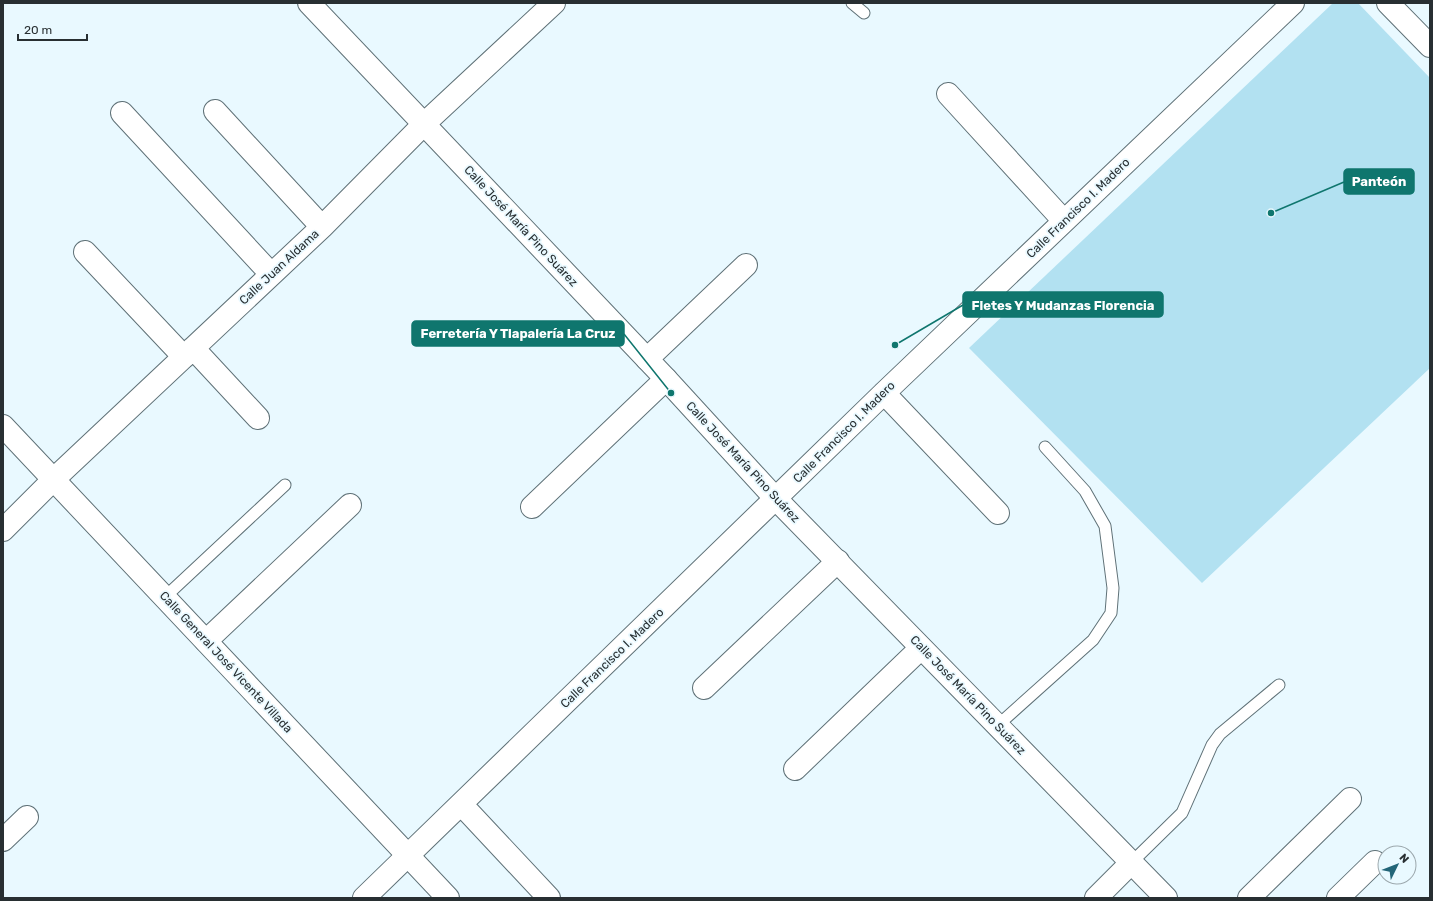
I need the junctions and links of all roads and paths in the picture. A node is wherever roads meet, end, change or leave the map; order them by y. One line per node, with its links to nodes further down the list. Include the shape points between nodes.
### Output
1 (309, 3): 11 (street, Calle José María Pino Suárez)
2 (554, 3): 11 (street, Calle Juan Aldama)
3 (852, 3): 6 (lane)
4 (1388, 3): 7 (street)
5 (1287, 5): 12 (street, Calle Francisco I. Madero)
6 (864, 13)
7 (1430, 46)
8 (948, 94): 12 (street)
9 (215, 112): 13 (street)
10 (122, 113): 16 (street)
11 (425, 123): 13 (street, Calle Juan Aldama); 18 (street, Calle José María Pino Suárez)
12 (1064, 221): 20 (street, Calle Francisco I. Madero)
13 (322, 227): 16 (street, Calle Juan Aldama)
14 (85, 252): 17 (street)
15 (746, 264): 18 (street)
16 (272, 274): 17 (street, Calle Juan Aldama)
17 (189, 352): 21 (street); 24 (street, Calle Juan Aldama)
18 (647, 360): 19 (street, Calle José María Pino Suárez)
19 (666, 379): 26 (street, Calle José María Pino Suárez); 28 (street)
20 (884, 393): 26 (street, Calle Francisco I. Madero); 29 (street)
21 (258, 418)
22 (3, 426): 24 (street, Calle General José Vicente Villada)
23 (1045, 447): 37 (lane, via 1085,491 1105,526 1113,588 1111,612 1093,640)
24 (54, 479): 30 (street, Calle Juan Aldama); 32 (street, Calle General José Vicente Villada)
25 (284, 485): 32 (lane)
26 (776, 499): 31 (street, Calle José María Pino Suárez); 40 (street, Calle Francisco I. Madero)
27 (350, 505): 33 (street)
28 (532, 507)
29 (998, 513)
30 (3, 530)
31 (838, 561): 34 (street, Calle José María Pino Suárez); 36 (street)
32 (165, 597): 33 (street, Calle General José Vicente Villada)
33 (206, 641): 43 (street, Calle General José Vicente Villada)
34 (922, 648): 37 (street, Calle José María Pino Suárez); 38 (street)
35 (1279, 685): 45 (lane, via 1220,734 1212,745 1182,813)
36 (704, 688)
37 (997, 726): 45 (street, Calle José María Pino Suárez)
38 (795, 769)
39 (1350, 799): 51 (street)
40 (461, 804): 43 (street, Calle Francisco I. Madero); 48 (street)
41 (27, 817): 42 (street)
42 (3, 840)
43 (408, 856): 46 (street, Calle Francisco I. Madero); 47 (street, Calle General José Vicente Villada)
44 (1375, 862): 52 (street)
45 (1131, 863): 49 (street); 50 (street, Calle José María Pino Suárez)
46 (364, 898)
47 (448, 898)
48 (549, 898)
49 (1096, 898)
50 (1166, 898)
51 (1249, 898)
52 (1338, 898)

